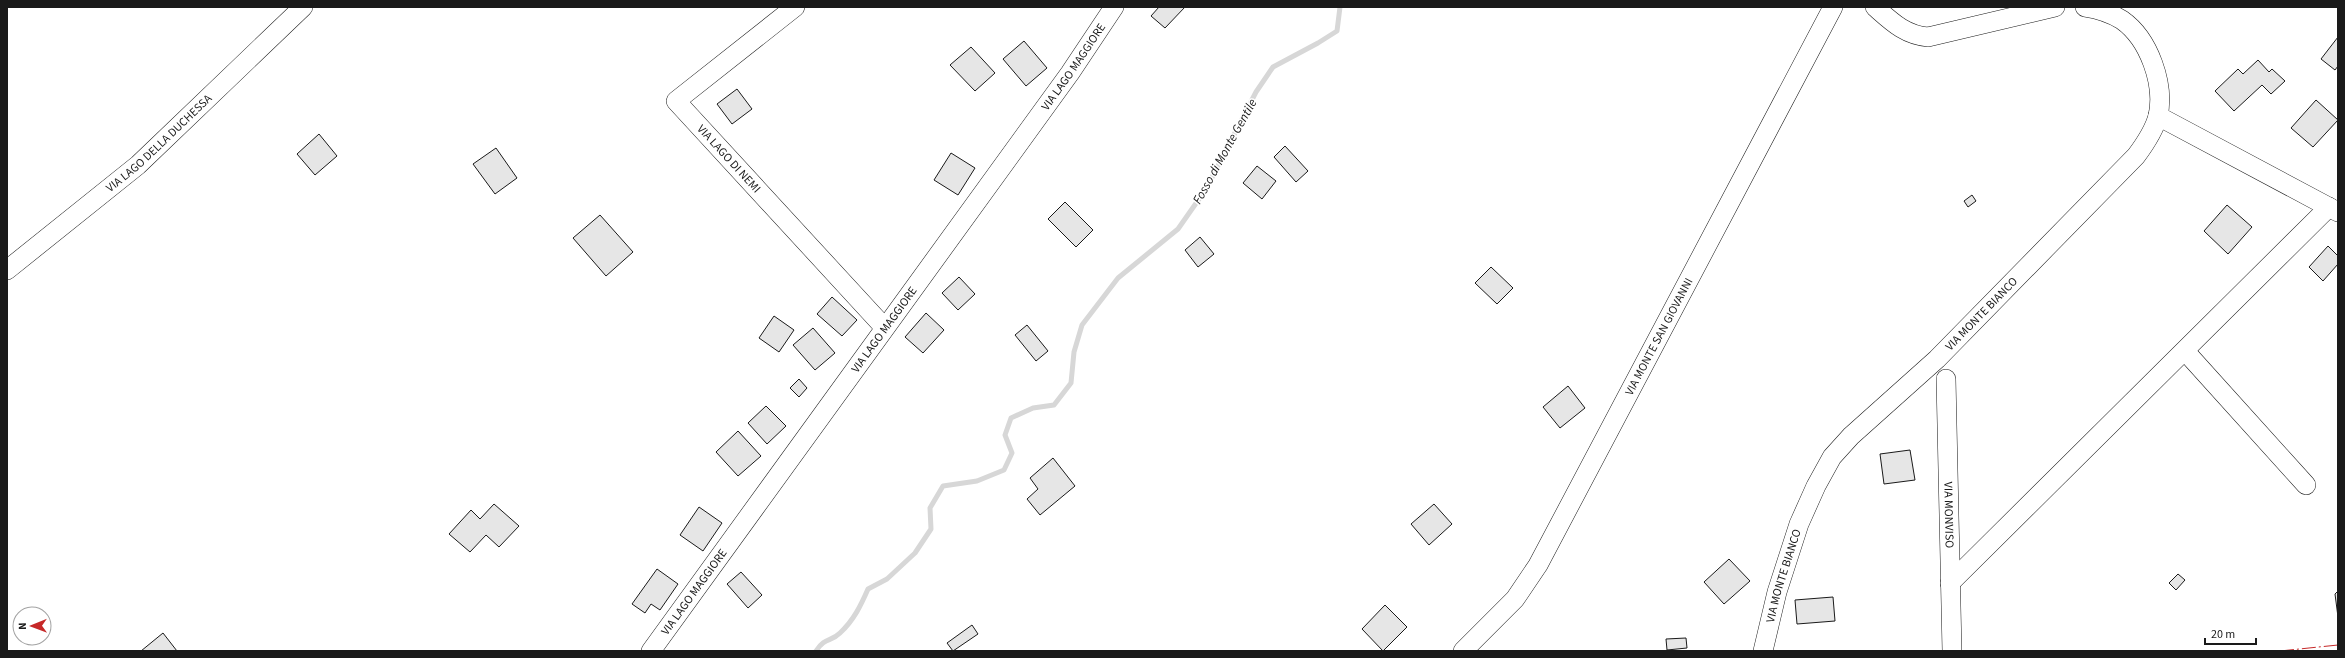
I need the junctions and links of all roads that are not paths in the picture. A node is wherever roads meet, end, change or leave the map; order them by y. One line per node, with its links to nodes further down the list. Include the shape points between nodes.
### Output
1 (303, 7): 10 (street, VIA LAGO DELLA DUCHESSA, via 138,165)
2 (795, 7): 11 (street, VIA LAGO DI NEMI, via 676,101)
3 (1114, 7): 11 (street, VIA LAGO MAGGIORE, via 1070,73)
4 (1833, 7): 17 (street, VIA MONTE SAN GIOVANNI, via 1538,565 1515,599)
5 (1875, 7): 6 (street, via 1901,29 1928,37)
6 (2055, 7)
7 (2085, 7): 8 (street, VIA MONTE BIANCO, via 2122,20 2143,44 2155,73)
8 (2158, 116): 9 (street); 18 (street, VIA MONTE BIANCO, via 2136,156 1937,359 1851,436 1832,457 1796,532 1777,592)
9 (2334, 209): 12 (street)
10 (7, 270)
11 (884, 327): 16 (street, VIA LAGO MAGGIORE)
12 (2185, 351): 14 (street); 15 (street)
13 (1946, 379): 15 (street, VIA MONVISO)
14 (2306, 485)
15 (1950, 583): 19 (street, VIA MONVISO)
16 (657, 649)
17 (1464, 651)
18 (1763, 651)
19 (1952, 651)

